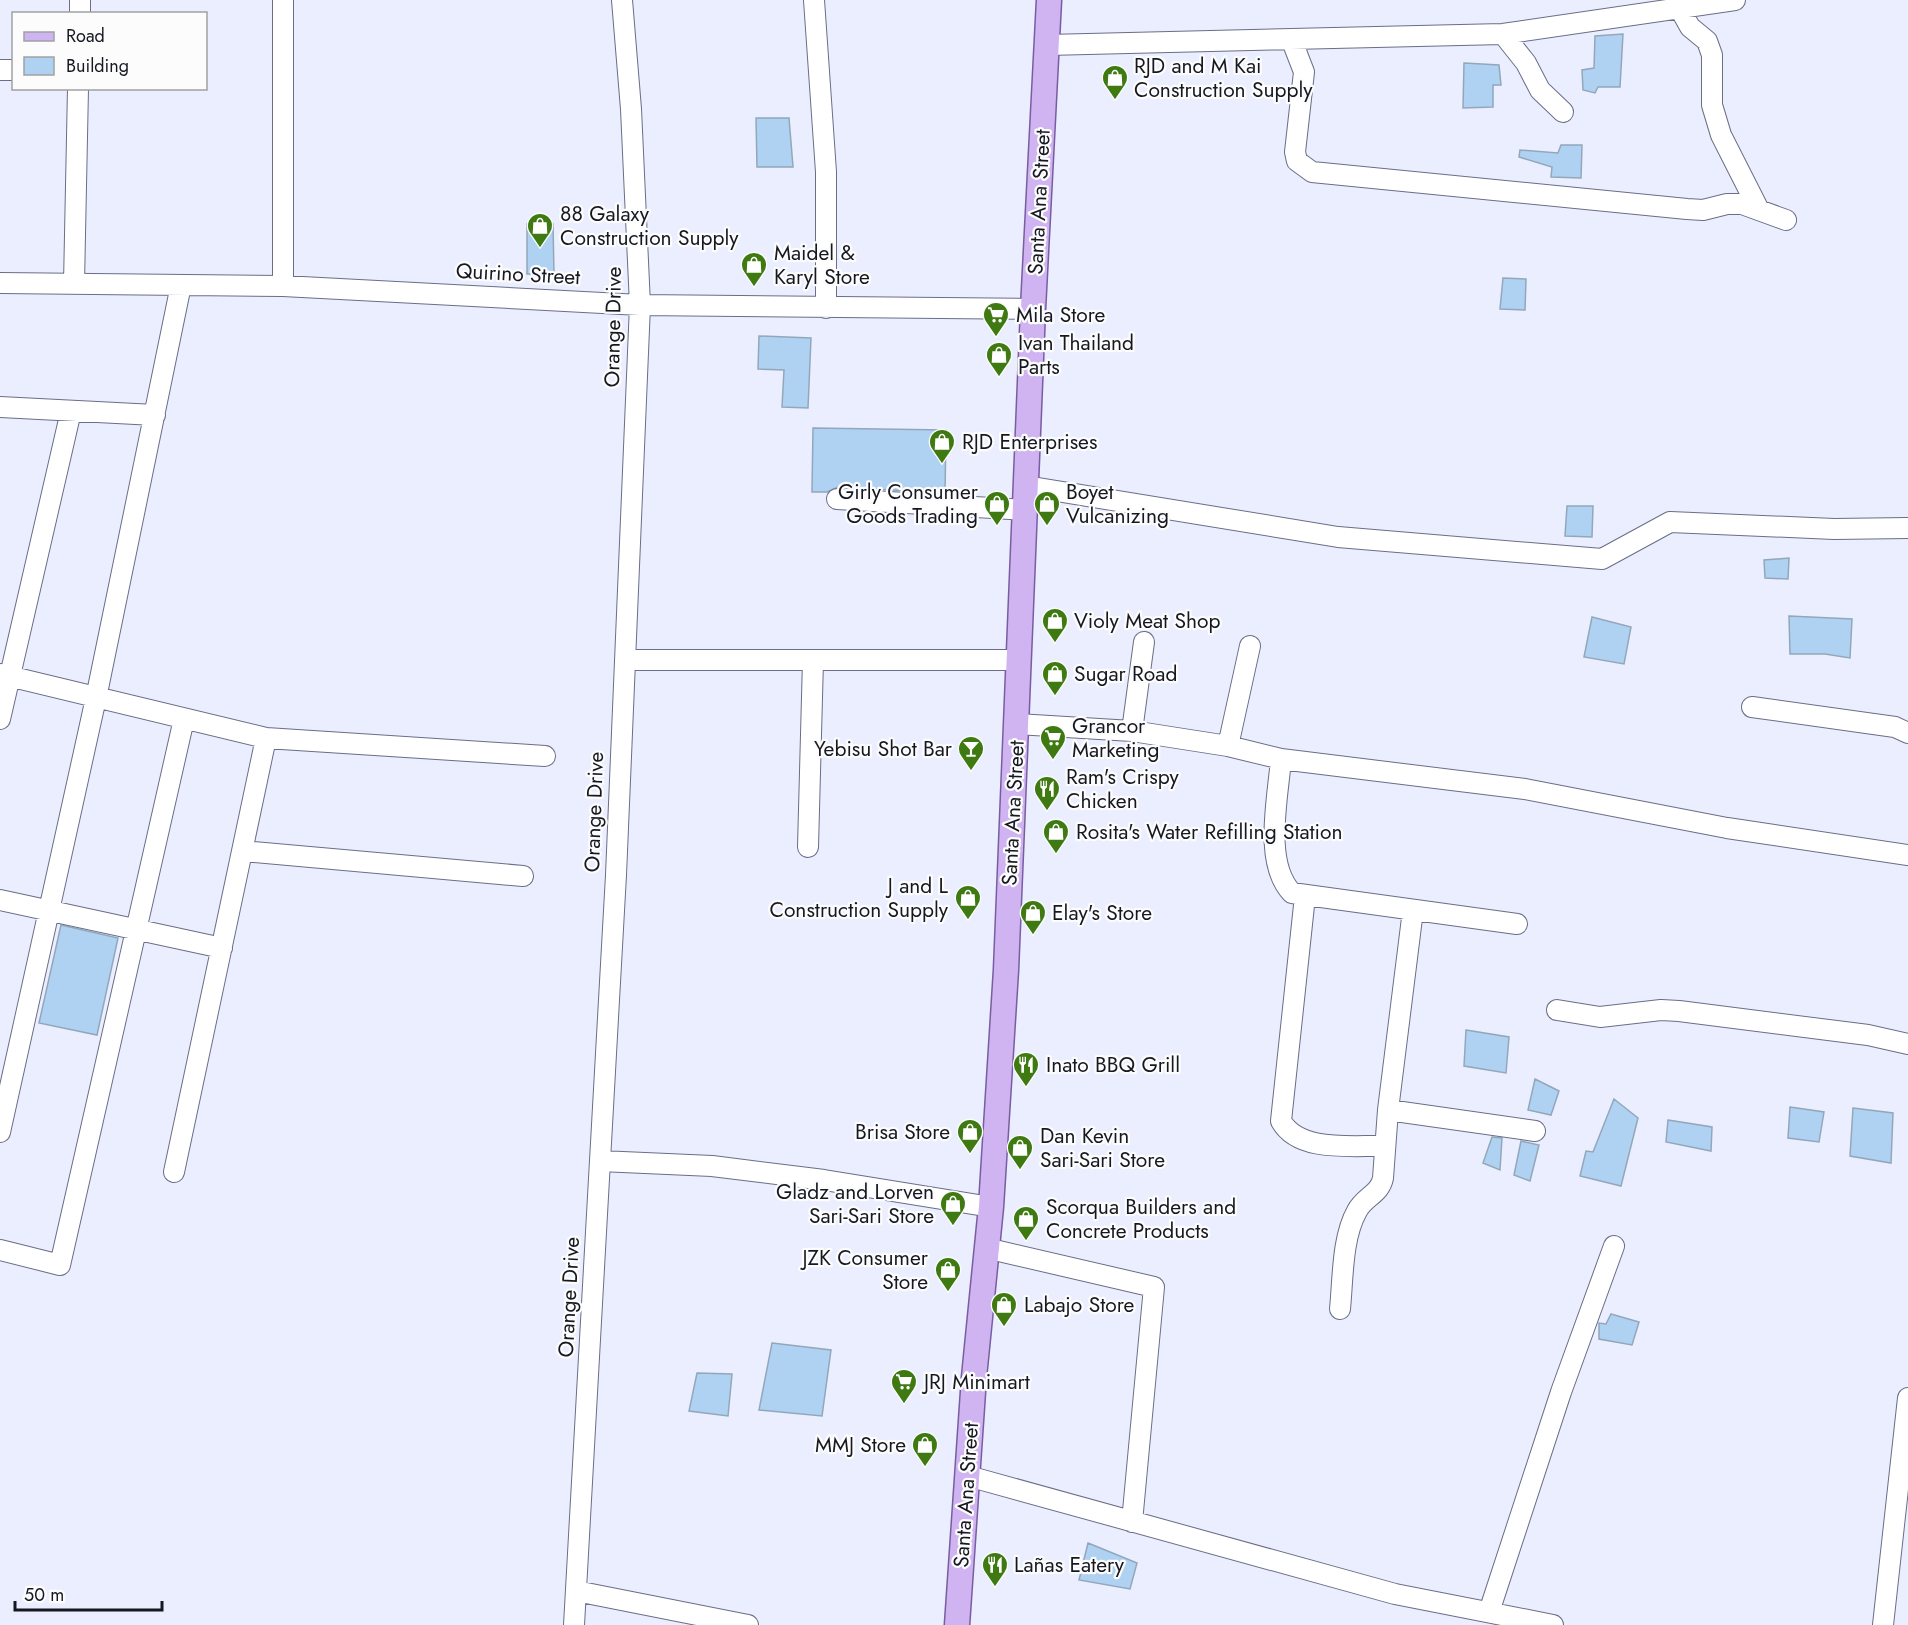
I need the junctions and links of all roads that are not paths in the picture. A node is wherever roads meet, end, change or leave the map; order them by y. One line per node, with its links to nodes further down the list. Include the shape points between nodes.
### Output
1 (283, 0): 17 (street)
2 (622, 0): 18 (street, Orange Drive, via 632,109)
3 (814, 0): 19 (street, via 826,172)
4 (1049, 0): 9 (main road, Santa Ana Street)
5 (1734, 0): 6 (street)
6 (1680, 9): 7 (street); 12 (street, via 1690,27 1710,48 1712,105 1721,135)
7 (1503, 34): 8 (street); 11 (street, via 1526,63 1540,90)
8 (1292, 41): 9 (street); 12 (street, via 1304,72 1294,153 1297,161 1312,172 1687,209 1715,209 1728,204)
9 (1047, 45): 20 (main road, Santa Ana Street)
10 (78, 90): 15 (street)
11 (1563, 112)
12 (1758, 208): 13 (street)
13 (1785, 220)
14 (0, 283): 15 (street, Quirino Street)
15 (74, 284): 16 (street, Quirino Street)
16 (181, 285): 17 (street, Quirino Street); 23 (street)
17 (283, 286): 18 (street, Quirino Street)
18 (640, 304): 19 (street, Quirino Street); 30 (street, Orange Drive)
19 (826, 308): 20 (street, Quirino Street)
20 (1033, 309): 24 (main road, Santa Ana Street)
21 (0, 407): 22 (street)
22 (70, 411): 23 (street); 33 (street)
23 (155, 415): 34 (street)
24 (1026, 486): 26 (main road, Santa Ana Street); 27 (street, via 1338,537 1602,559 1670,522)
25 (837, 499): 26 (street)
26 (1025, 510): 32 (main road, Santa Ana Street)
27 (1908, 528)
28 (1143, 642): 39 (street)
29 (1250, 646): 42 (street)
30 (625, 660): 31 (street); 62 (street, Orange Drive)
31 (813, 660): 32 (street); 45 (street)
32 (1019, 660): 38 (main road, Santa Ana Street)
33 (5, 676): 34 (street); 36 (street)
34 (96, 698): 37 (street); 51 (street)
35 (1752, 706): 40 (street, via 1895,727)
36 (0, 719)
37 (184, 719): 41 (street); 54 (street)
38 (1017, 724): 39 (street); 64 (main road, Santa Ana Street)
39 (1131, 732): 42 (street)
40 (1908, 733)
41 (266, 738): 43 (street); 46 (street)
42 (1228, 746): 44 (street)
43 (545, 756)
44 (1281, 759): 47 (street, via 1525,789 1727,828); 49 (street, via 1275,859 1283,884 1292,893)
45 (808, 847)
46 (242, 851): 48 (street); 55 (street)
47 (1908, 855)
48 (523, 876)
49 (1305, 896): 52 (street); 61 (street, via 1281,1122 1298,1139)
50 (0, 900): 51 (street)
51 (49, 910): 54 (street); 60 (street)
52 (1413, 910): 53 (street); 58 (street)
53 (1517, 924)
54 (136, 929): 55 (street); 67 (street, via 60,1265)
55 (222, 948): 63 (street)
56 (1557, 1010): 57 (street, via 1600,1017 1678,1011 1868,1035)
57 (1908, 1044)
58 (1388, 1110): 59 (street); 61 (street)
59 (1535, 1131)
60 (0, 1132)
61 (1385, 1146): 68 (street, via 1381,1185 1357,1211 1351,1228)
62 (600, 1161): 64 (street, via 712,1166); 72 (street, Orange Drive)
63 (174, 1172)
64 (991, 1207): 66 (main road, Santa Ana Street)
65 (1614, 1246): 73 (street)
66 (986, 1248): 70 (main road, Santa Ana Street); 71 (street, via 1154,1287)
67 (0, 1250)
68 (1340, 1309)
69 (1908, 1398): 78 (street)
70 (968, 1476): 71 (street); 76 (main road, Santa Ana Street)
71 (1131, 1522): 73 (street, via 1395,1594)
72 (576, 1591): 74 (street, Orange Drive); 75 (street)
73 (1489, 1612): 77 (street)
74 (574, 1625)
75 (748, 1625)
76 (957, 1625)
77 (1553, 1625)
78 (1883, 1625)

